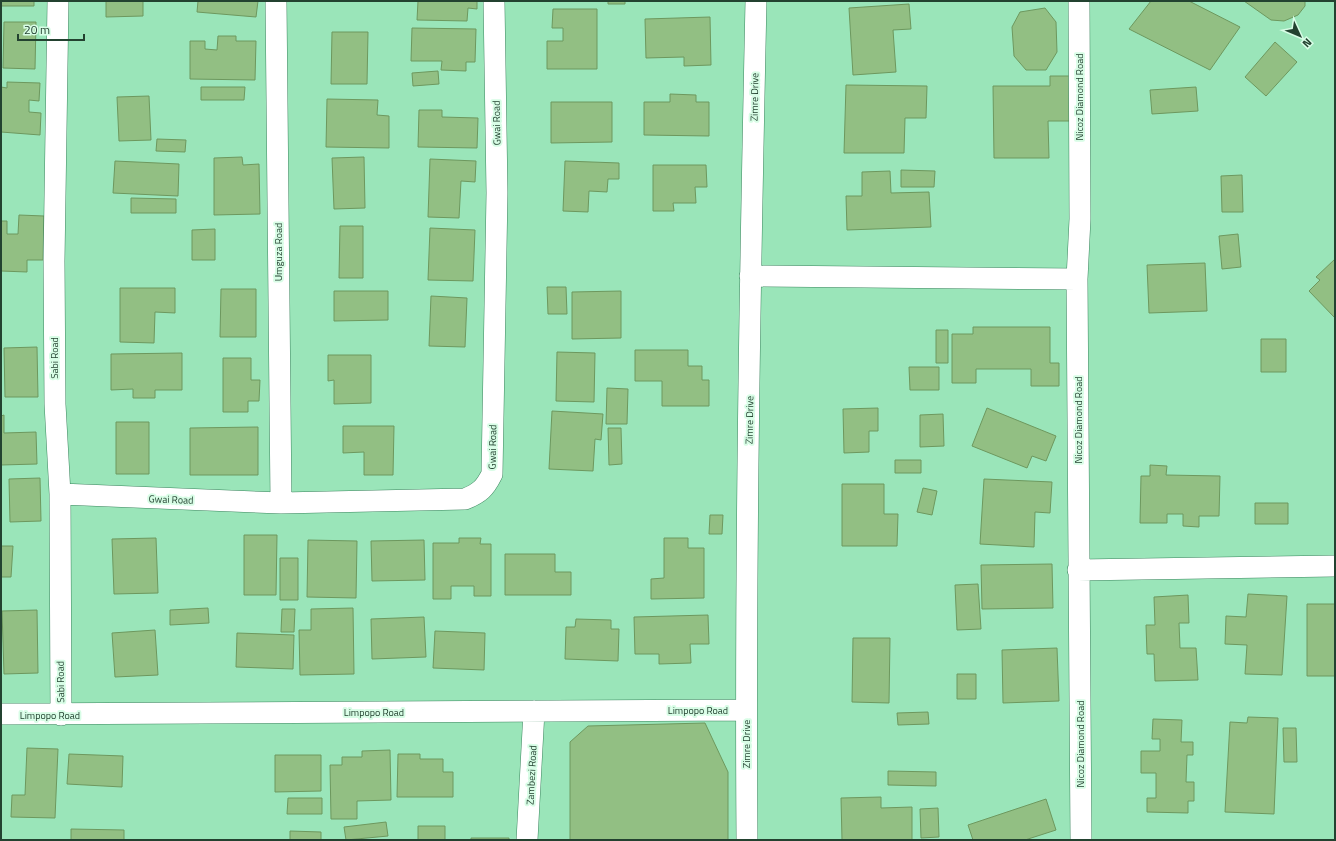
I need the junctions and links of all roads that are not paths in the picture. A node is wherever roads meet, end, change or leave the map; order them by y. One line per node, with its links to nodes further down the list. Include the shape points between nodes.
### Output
1 (58, 1): 8 (street, Sabi Road, via 54,404)
2 (276, 1): 9 (street, Umguza Road)
3 (494, 1): 9 (street, Gwai Road, via 497,193 492,474 477,494 466,499)
4 (756, 1): 6 (street, Zimre Drive)
5 (1079, 1): 7 (street, Nicoz Diamond Road, via 1080,219)
6 (750, 276): 7 (street); 12 (street, Zimre Drive)
7 (1077, 279): 11 (street, Nicoz Diamond Road)
8 (60, 494): 9 (street, Gwai Road); 15 (street, Sabi Road)
9 (281, 503)
10 (1335, 566): 11 (street)
11 (1078, 570): 18 (street, Nicoz Diamond Road)
12 (746, 710): 13 (street, Limpopo Road); 17 (street, Zimre Drive)
13 (534, 711): 15 (street, Limpopo Road); 16 (street, Zambezi Road)
14 (1, 714): 15 (street, Limpopo Road)
15 (61, 715)
16 (528, 840)
17 (747, 840)
18 (1081, 840)

